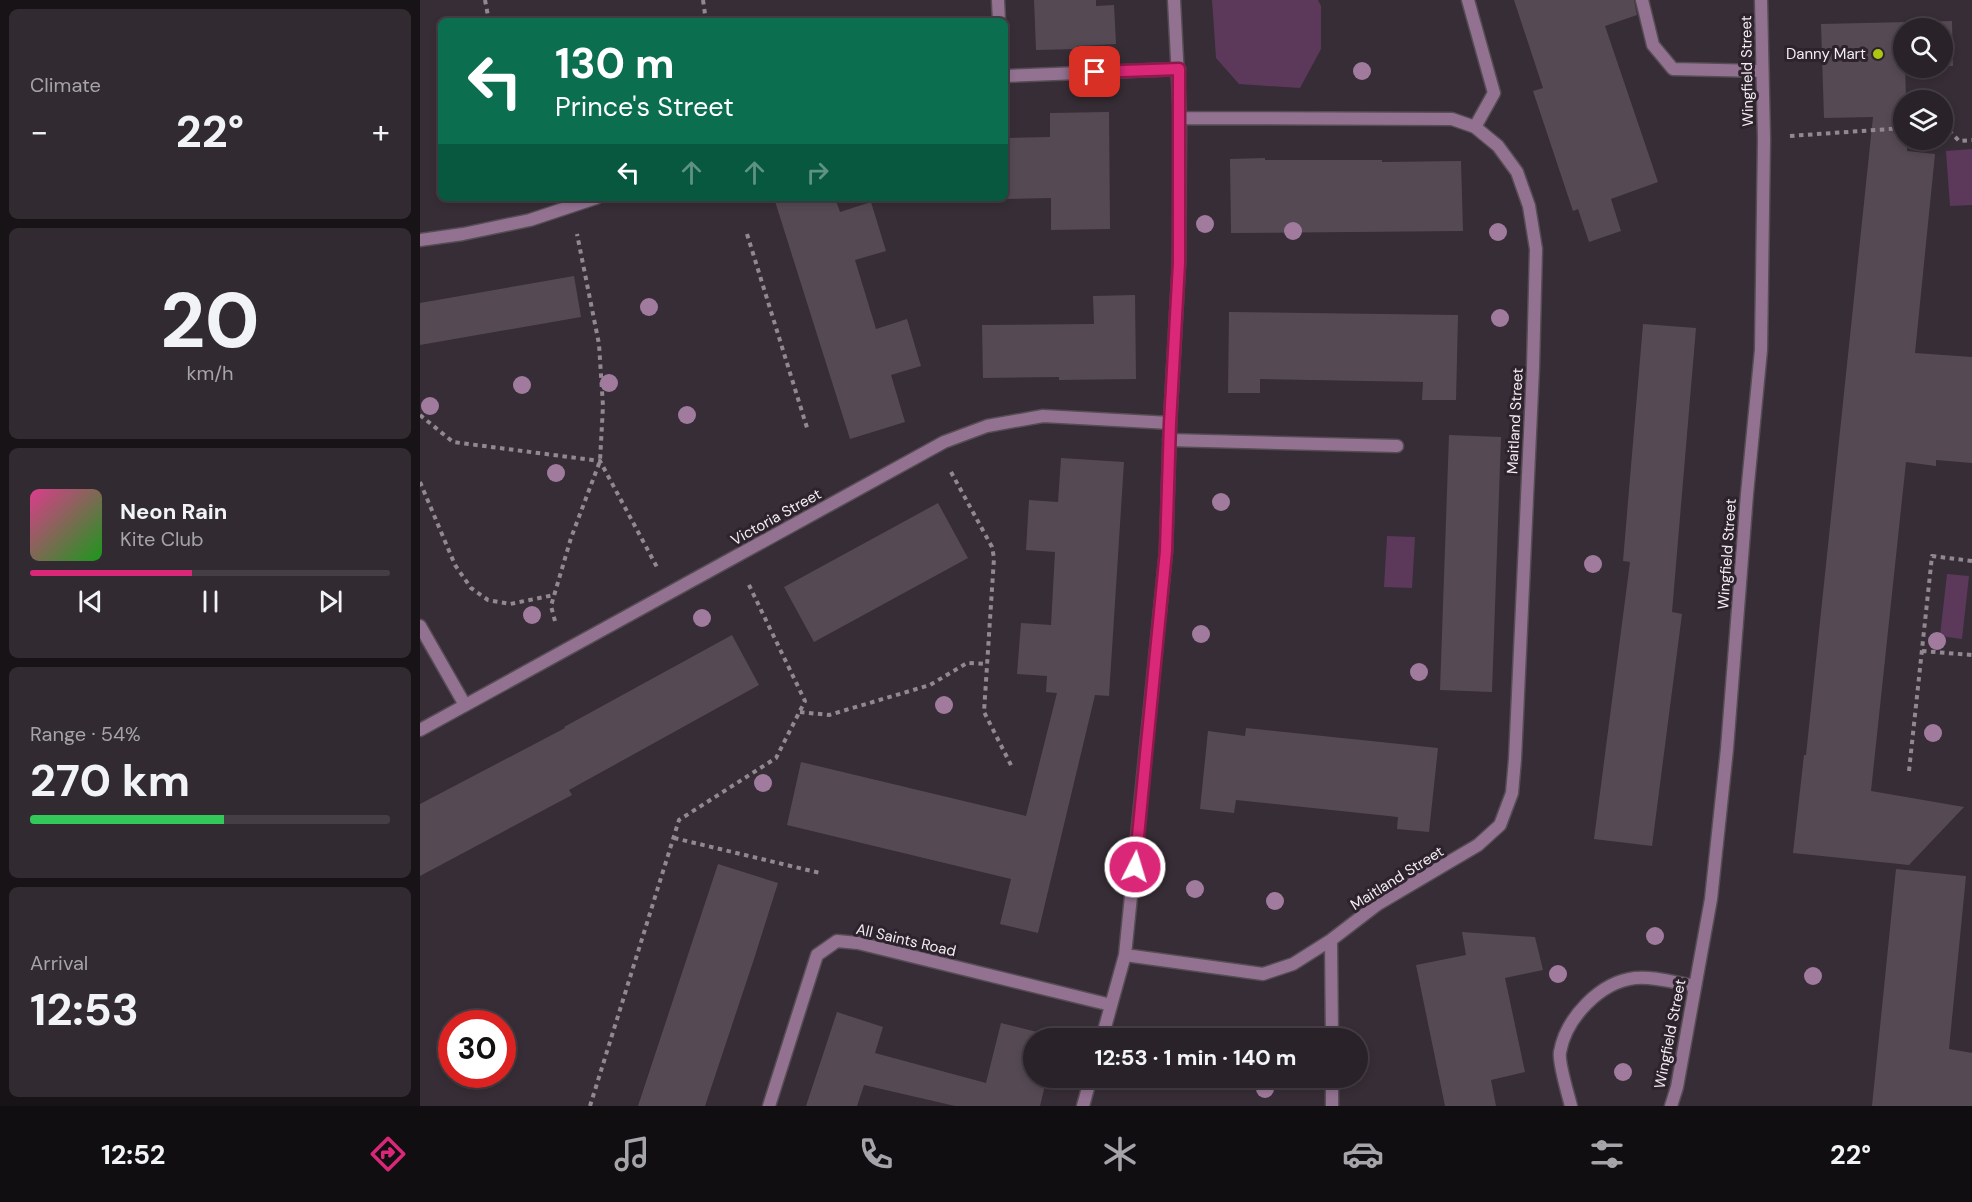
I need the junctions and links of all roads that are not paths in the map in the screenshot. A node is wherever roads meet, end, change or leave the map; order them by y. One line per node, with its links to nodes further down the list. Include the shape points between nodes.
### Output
1 (998, 0): 6 (street)
2 (1174, 0): 7 (street)
3 (1468, 0): 11 (street, via 1494,93)
4 (1642, 0): 8 (street, via 1653,45 1673,69)
5 (1761, 0): 8 (street, Wingfield Street)
6 (999, 18)
7 (1179, 69): 9 (street); 10 (street)
8 (1762, 71): 22 (street, Wingfield Street, via 1761,350 1727,749 1711,899)
9 (1008, 76)
10 (1180, 118): 11 (street, Maitland Street, via 1452,119); 14 (street, via 1179,263)
11 (1475, 127): 20 (street, Maitland Street, via 1498,146 1517,172 1529,206 1536,249 1512,793 1500,825 1478,845 1378,904)
12 (587, 201): 13 (street, via 530,220)
13 (420, 240)
14 (1170, 423): 15 (street); 18 (street, Victoria Street, via 1043,416 987,426 944,442)
15 (1169, 440): 16 (street); 21 (street, via 1166,551)
16 (1397, 446)
17 (420, 626): 18 (street)
18 (465, 705): 19 (street, Victoria Street)
19 (420, 730)
20 (1331, 940): 21 (street, Maitland Street, via 1293,964 1263,974); 25 (street)
21 (1125, 955): 23 (street)
22 (1695, 986): 31 (street, via 1635,978 1611,986 1586,1004 1567,1029 1559,1054); 32 (street, Wingfield Street)
23 (1111, 1005): 24 (street); 28 (street, All Saints Road, via 837,941 817,955)
24 (1105, 1028)
25 (1332, 1028)
26 (1088, 1088): 29 (street)
27 (1332, 1088): 30 (street)
28 (769, 1106)
29 (1083, 1106)
30 (1332, 1106)
31 (1571, 1106)
32 (1671, 1106)

